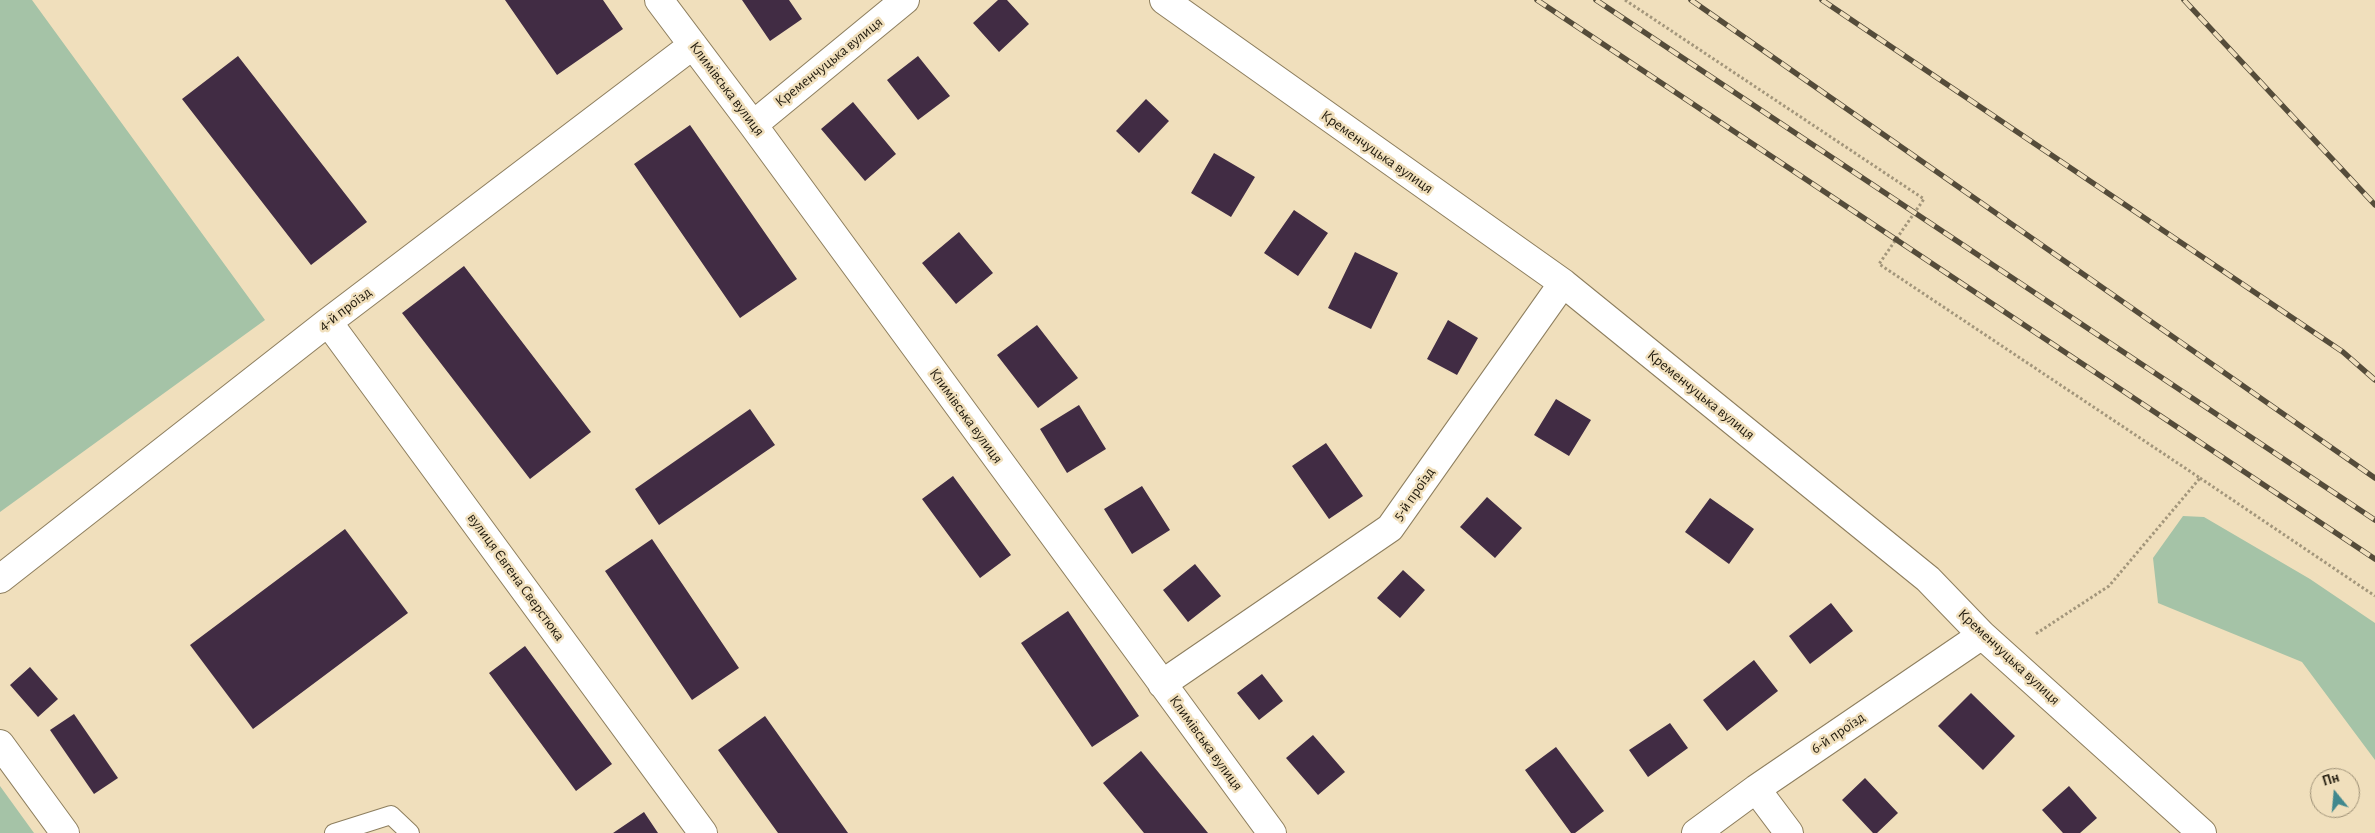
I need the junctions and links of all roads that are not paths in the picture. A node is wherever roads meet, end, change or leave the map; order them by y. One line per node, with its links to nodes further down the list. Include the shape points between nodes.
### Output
1 (659, 0): 4 (street, Климівська вулиця)
2 (905, 0): 5 (street, Кременчуцька вулиця)
3 (1164, 0): 6 (street, Кременчуцька вулиця)
4 (693, 45): 5 (street, Климівська вулиця); 7 (street, 4-й проїзд)
5 (753, 125): 10 (street, Климівська вулиця)
6 (1562, 283): 9 (street, Кременчуцька вулиця, via 1928,579); 10 (street, 5-й проїзд, via 1390,528)
7 (328, 322): 8 (street, 4-й проїзд); 16 (street, вулиця Євгена Сверстюка)
8 (0, 579)
9 (1982, 635): 12 (street, 6-й проїзд); 20 (street, Кременчуцька вулиця)
10 (1162, 684): 17 (street, Климівська вулиця)
11 (0, 744): 13 (street)
12 (1756, 789): 18 (street, 6-й проїзд); 19 (street)
13 (65, 833)
14 (334, 833): 15 (lane, via 391,815)
15 (410, 833)
16 (703, 833)
17 (1272, 833)
18 (1696, 833)
19 (1790, 833)
20 (2202, 833)

